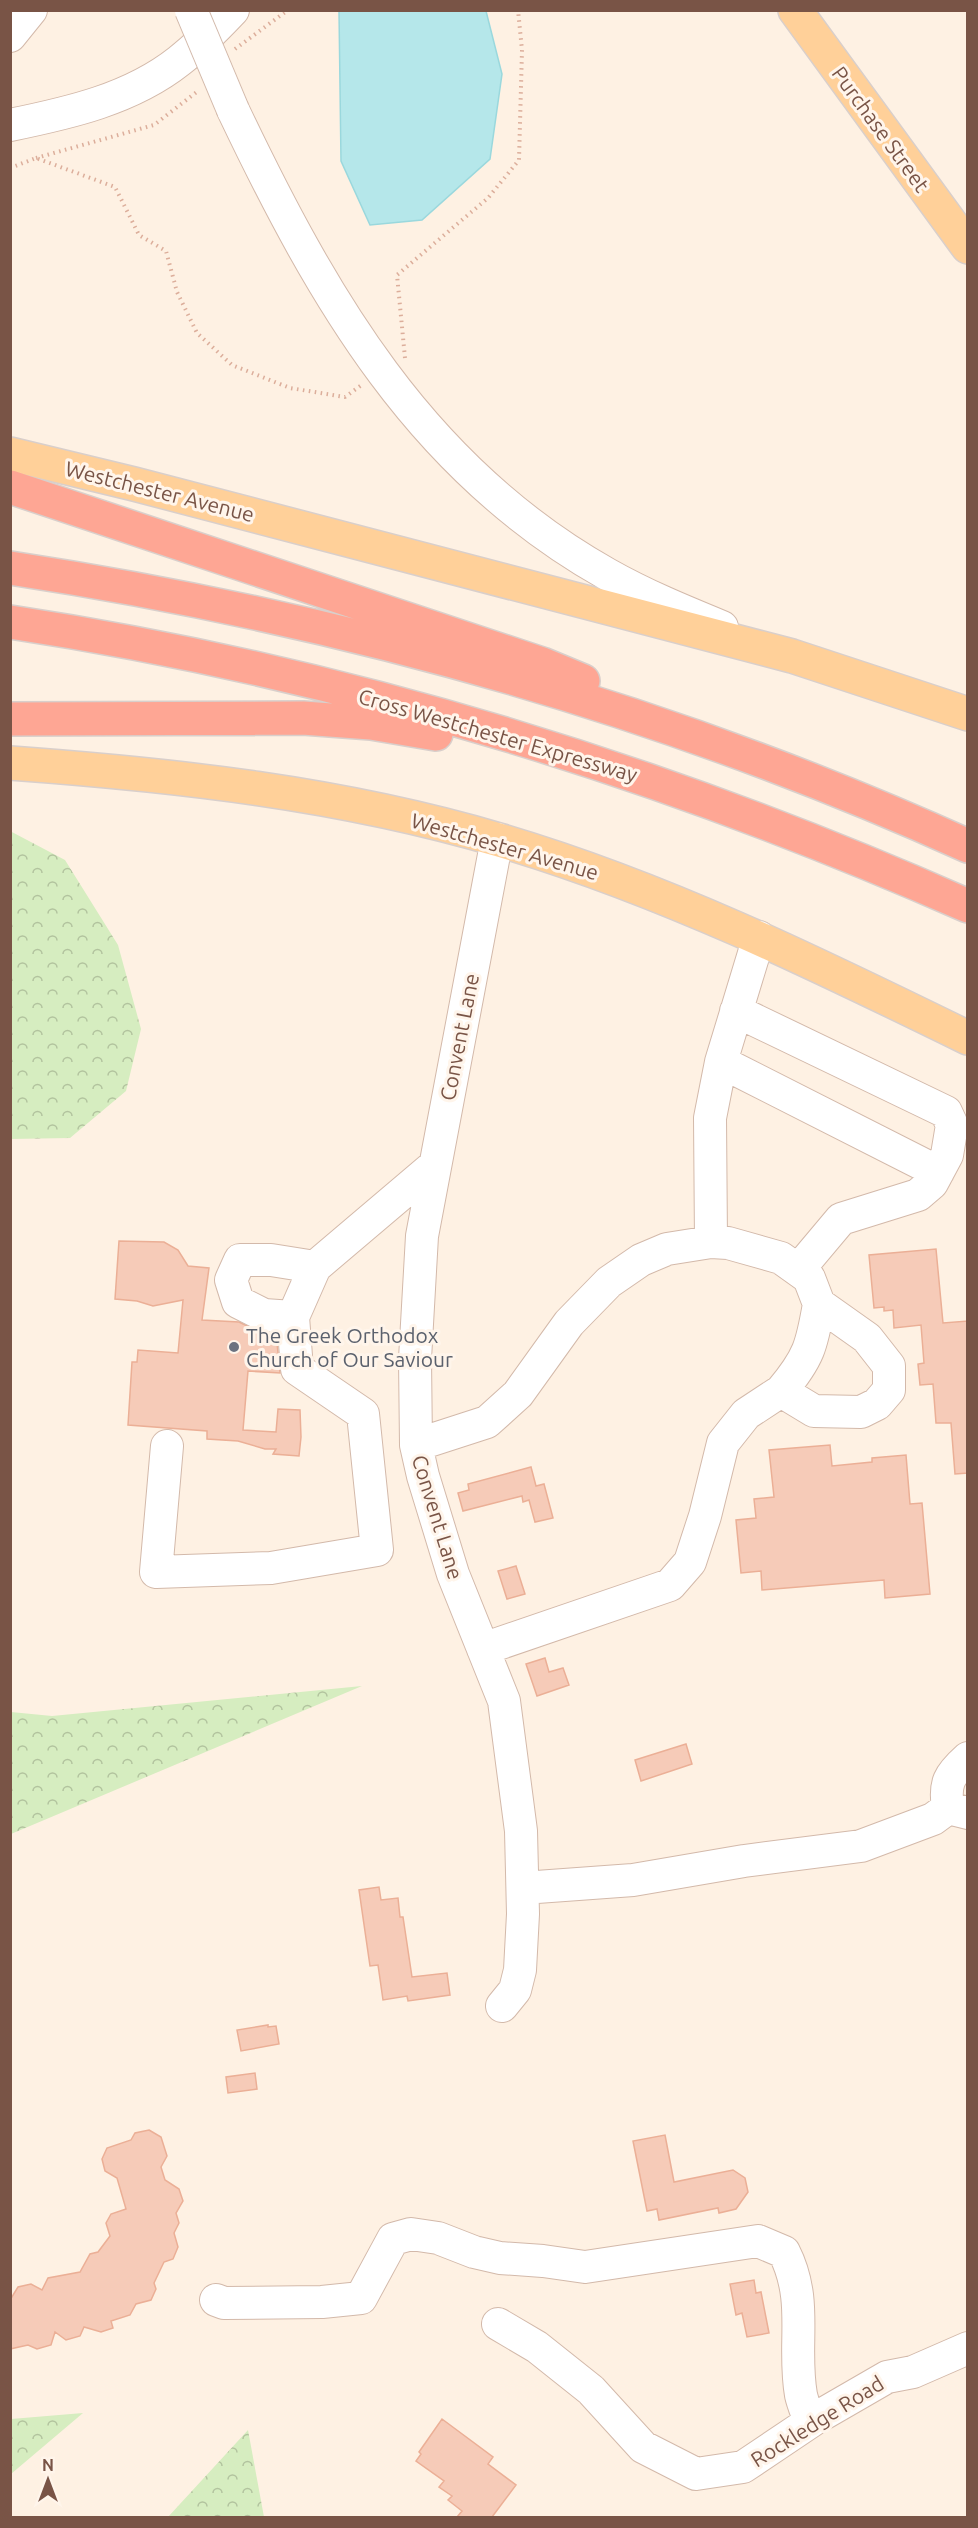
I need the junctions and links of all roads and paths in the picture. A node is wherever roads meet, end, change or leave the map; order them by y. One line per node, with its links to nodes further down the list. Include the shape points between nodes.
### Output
1 (31, 10): 6 (street)
2 (191, 10): 10 (street, bridge, via 266,178 321,280)
3 (233, 10): 7 (street, via 178,62 150,81 85,108)
4 (518, 10): 10 (path, via 522,50 519,160 488,198 397,275 405,362)
5 (795, 10): 9 (main road, Purchase Street)
6 (10, 36)
7 (10, 125)
8 (10, 168): 10 (path, via 36,158 115,187 139,235 166,251 177,292 197,333 232,365 290,388 345,397)
9 (968, 247)
10 (381, 372): 15 (street, via 414,414 493,495 564,548 642,593)
11 (10, 454): 15 (main road, Westchester Avenue)
12 (10, 487): 18 (highway, via 542,664)
13 (10, 568): 18 (highway, via 191,600 393,646 580,700)
14 (10, 622): 20 (highway, Cross Westchester Expressway, via 198,656 326,685 471,723)
15 (792, 656): 16 (main road, Westchester Avenue)
16 (968, 714)
17 (10, 719): 20 (highway, via 336,719 406,728)
18 (720, 747): 22 (highway)
19 (10, 763): 21 (main road, Westchester Avenue, via 258,788 331,800)
20 (633, 774): 23 (highway, Cross Westchester Expressway, via 773,824)
21 (497, 839): 24 (main road, Westchester Avenue, via 656,893); 28 (street, Convent Lane)
22 (968, 846)
23 (968, 906)
24 (759, 937): 25 (street); 26 (main road, Westchester Avenue)
25 (736, 1011): 27 (street); 29 (street, via 946,1112 952,1125 947,1155)
26 (968, 1038)
27 (721, 1062): 29 (street); 30 (street, via 710,1118)
28 (434, 1166): 31 (street); 36 (street, Convent Lane, via 421,1248 415,1359)
29 (938, 1172): 32 (street, via 918,1195 841,1219)
30 (711, 1242): 32 (street, via 759,1250); 36 (street, via 667,1249 641,1260 609,1282 569,1323 518,1394 488,1422)
31 (315, 1268): 34 (street); 34 (street, via 271,1260 240,1260 231,1280 238,1302 264,1315)
32 (799, 1269): 33 (street, via 809,1278)
33 (819, 1304): 35 (street, via 812,1344); 35 (street, via 867,1338 889,1366 888,1390 877,1404 861,1413 814,1412)
34 (293, 1317): 37 (street, via 297,1370 363,1413 377,1550 271,1568 156,1572)
35 (781, 1391): 38 (street, via 746,1414 723,1443 690,1562 670,1585)
36 (416, 1445): 38 (street, Convent Lane, via 453,1574)
37 (167, 1446)
38 (483, 1648): 41 (street, Convent Lane, via 504,1701 521,1831)
39 (968, 1758): 40 (street, via 951,1773 945,1792)
40 (958, 1810): 41 (street, via 861,1846 633,1880)
41 (523, 1888): 42 (street, Convent Lane, via 520,1970 515,1990)
42 (502, 2006)
43 (216, 2300): 46 (street, via 322,2302 361,2298 393,2240 411,2234 438,2238 500,2258 585,2267 758,2241 784,2252 791,2265 798,2294 801,2394)
44 (498, 2324): 46 (street, Rockledge Road, via 537,2347 591,2390 643,2446 696,2474 743,2467)
45 (968, 2348): 46 (street, Rockledge Road, via 913,2372 887,2377)
46 (810, 2422)

